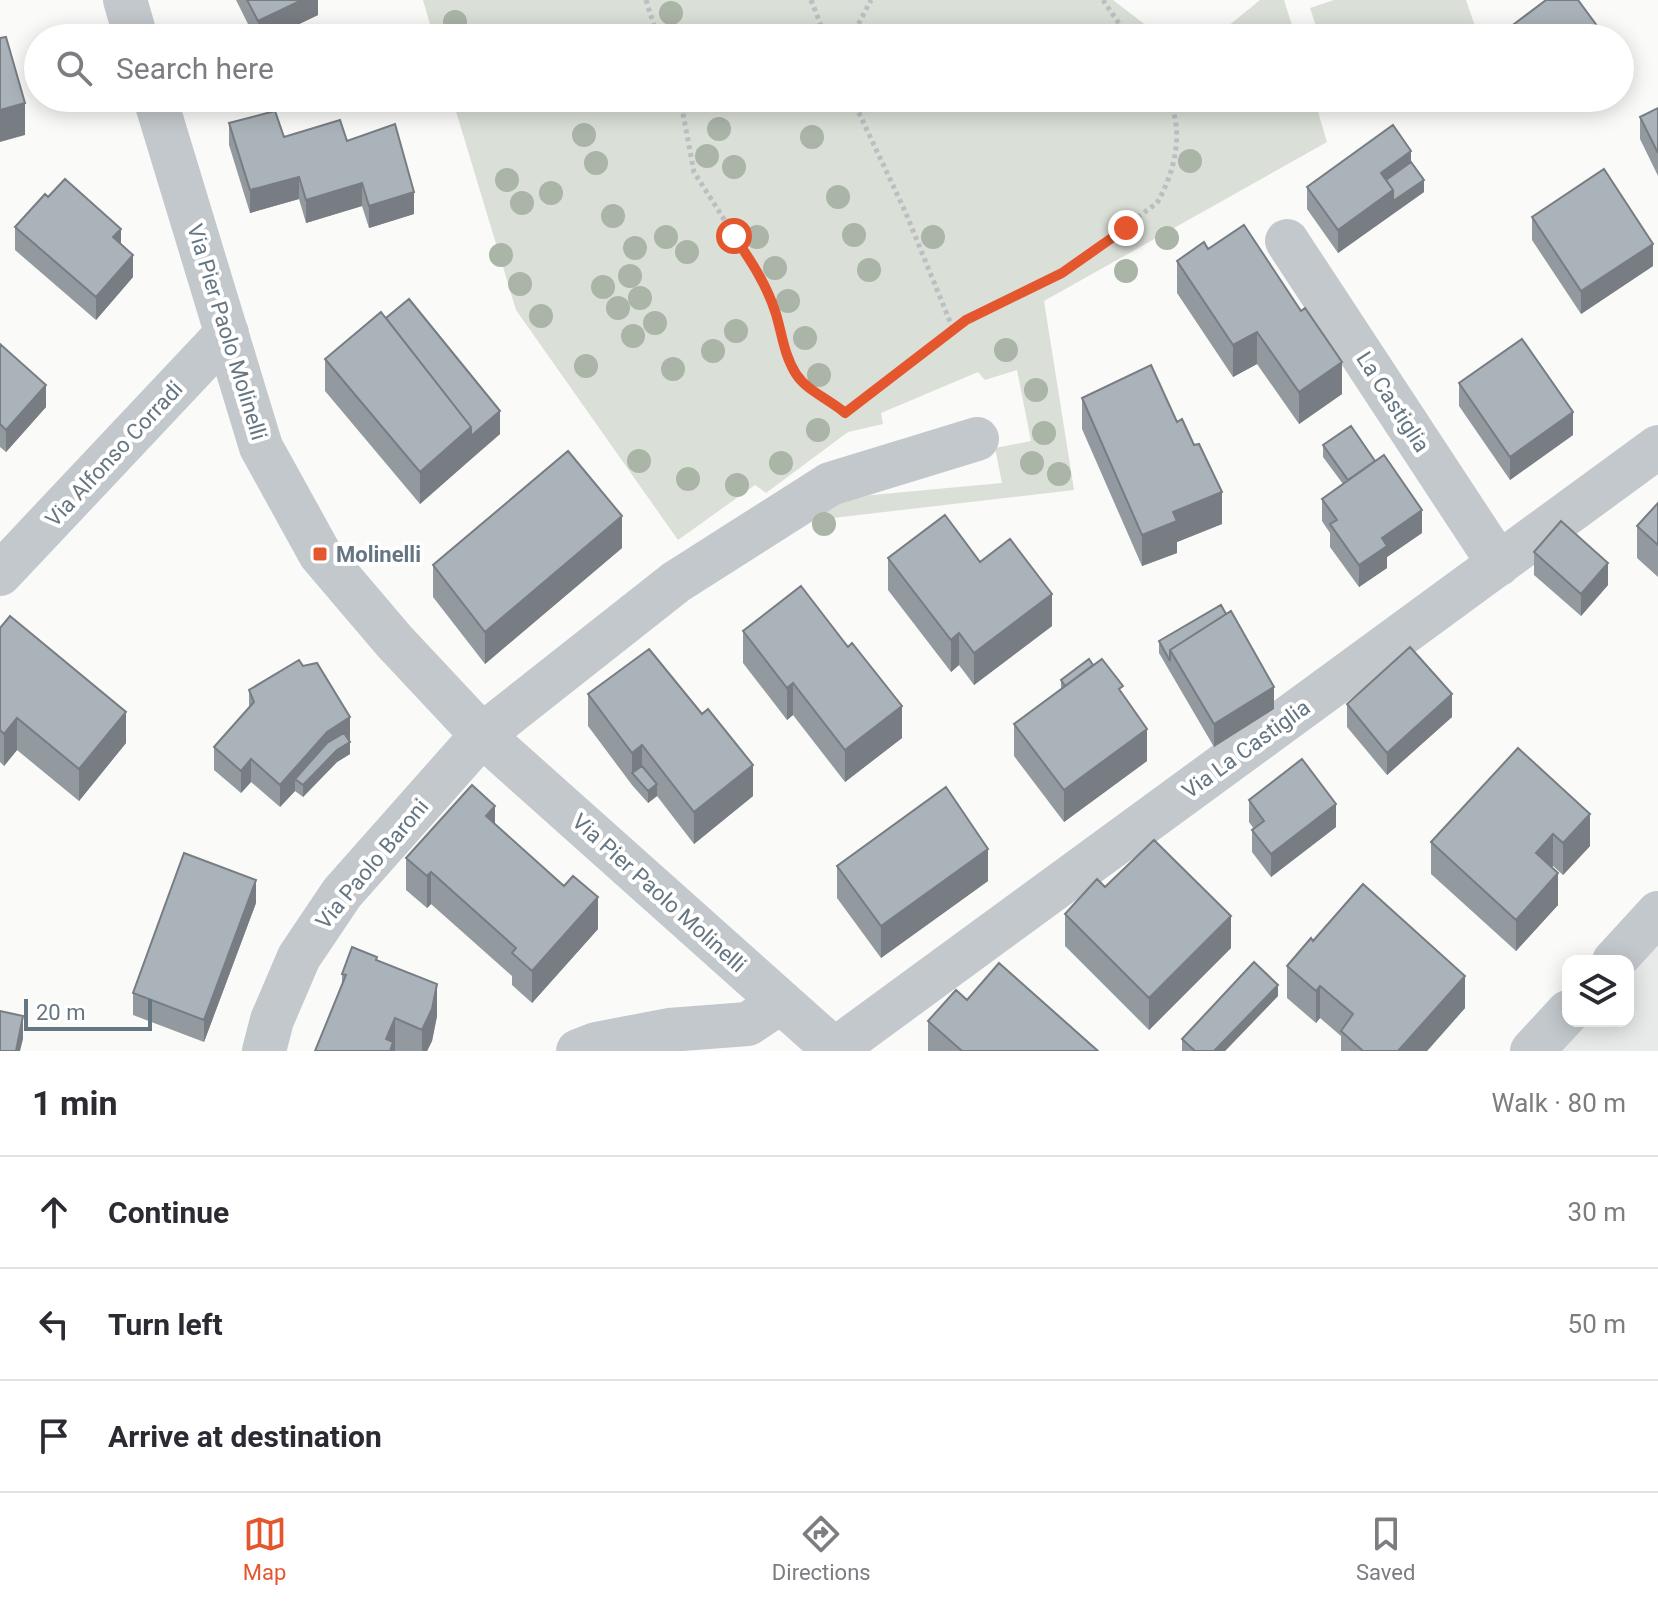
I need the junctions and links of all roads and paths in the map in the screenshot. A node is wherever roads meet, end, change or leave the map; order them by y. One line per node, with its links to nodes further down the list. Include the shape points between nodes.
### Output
1 (125, 0): 6 (street)
2 (646, 0): 7 (path)
3 (811, 0): 8 (path)
4 (871, 0): 9 (path)
5 (1103, 0): 10 (path)
6 (132, 24)
7 (654, 24)
8 (820, 24)
9 (858, 24)
10 (1119, 24)
11 (159, 112): 17 (street, Via Pier Paolo Molinelli)
12 (683, 112): 16 (path, via 694,172 764,282 785,351 797,376 812,391 845,413)
13 (859, 112): 16 (path)
14 (1171, 112): 16 (path, via 1177,136 1157,203 1062,273)
15 (1287, 241): 20 (street, La Castiglia)
16 (953, 329)
17 (227, 333): 21 (street, Via Alfonso Corradi); 22 (street, Via Pier Paolo Molinelli, via 261,447 320,554)
18 (977, 439): 22 (street, via 830,484 676,582)
19 (1658, 447): 20 (street, Via La Castiglia)
20 (1499, 564): 27 (street, Via La Castiglia)
21 (0, 574)
22 (482, 735): 25 (street, Via Pier Paolo Molinelli); 28 (street, Via Paolo Baroni, via 342,893 299,957)
23 (1658, 913): 24 (street)
24 (1620, 955)
25 (781, 1002): 27 (street, Via Pier Paolo Molinelli); 29 (street, via 748,1024 669,1030)
26 (1562, 1018): 30 (street)
27 (835, 1050)
28 (264, 1051)
29 (578, 1051)
30 (1532, 1051)

